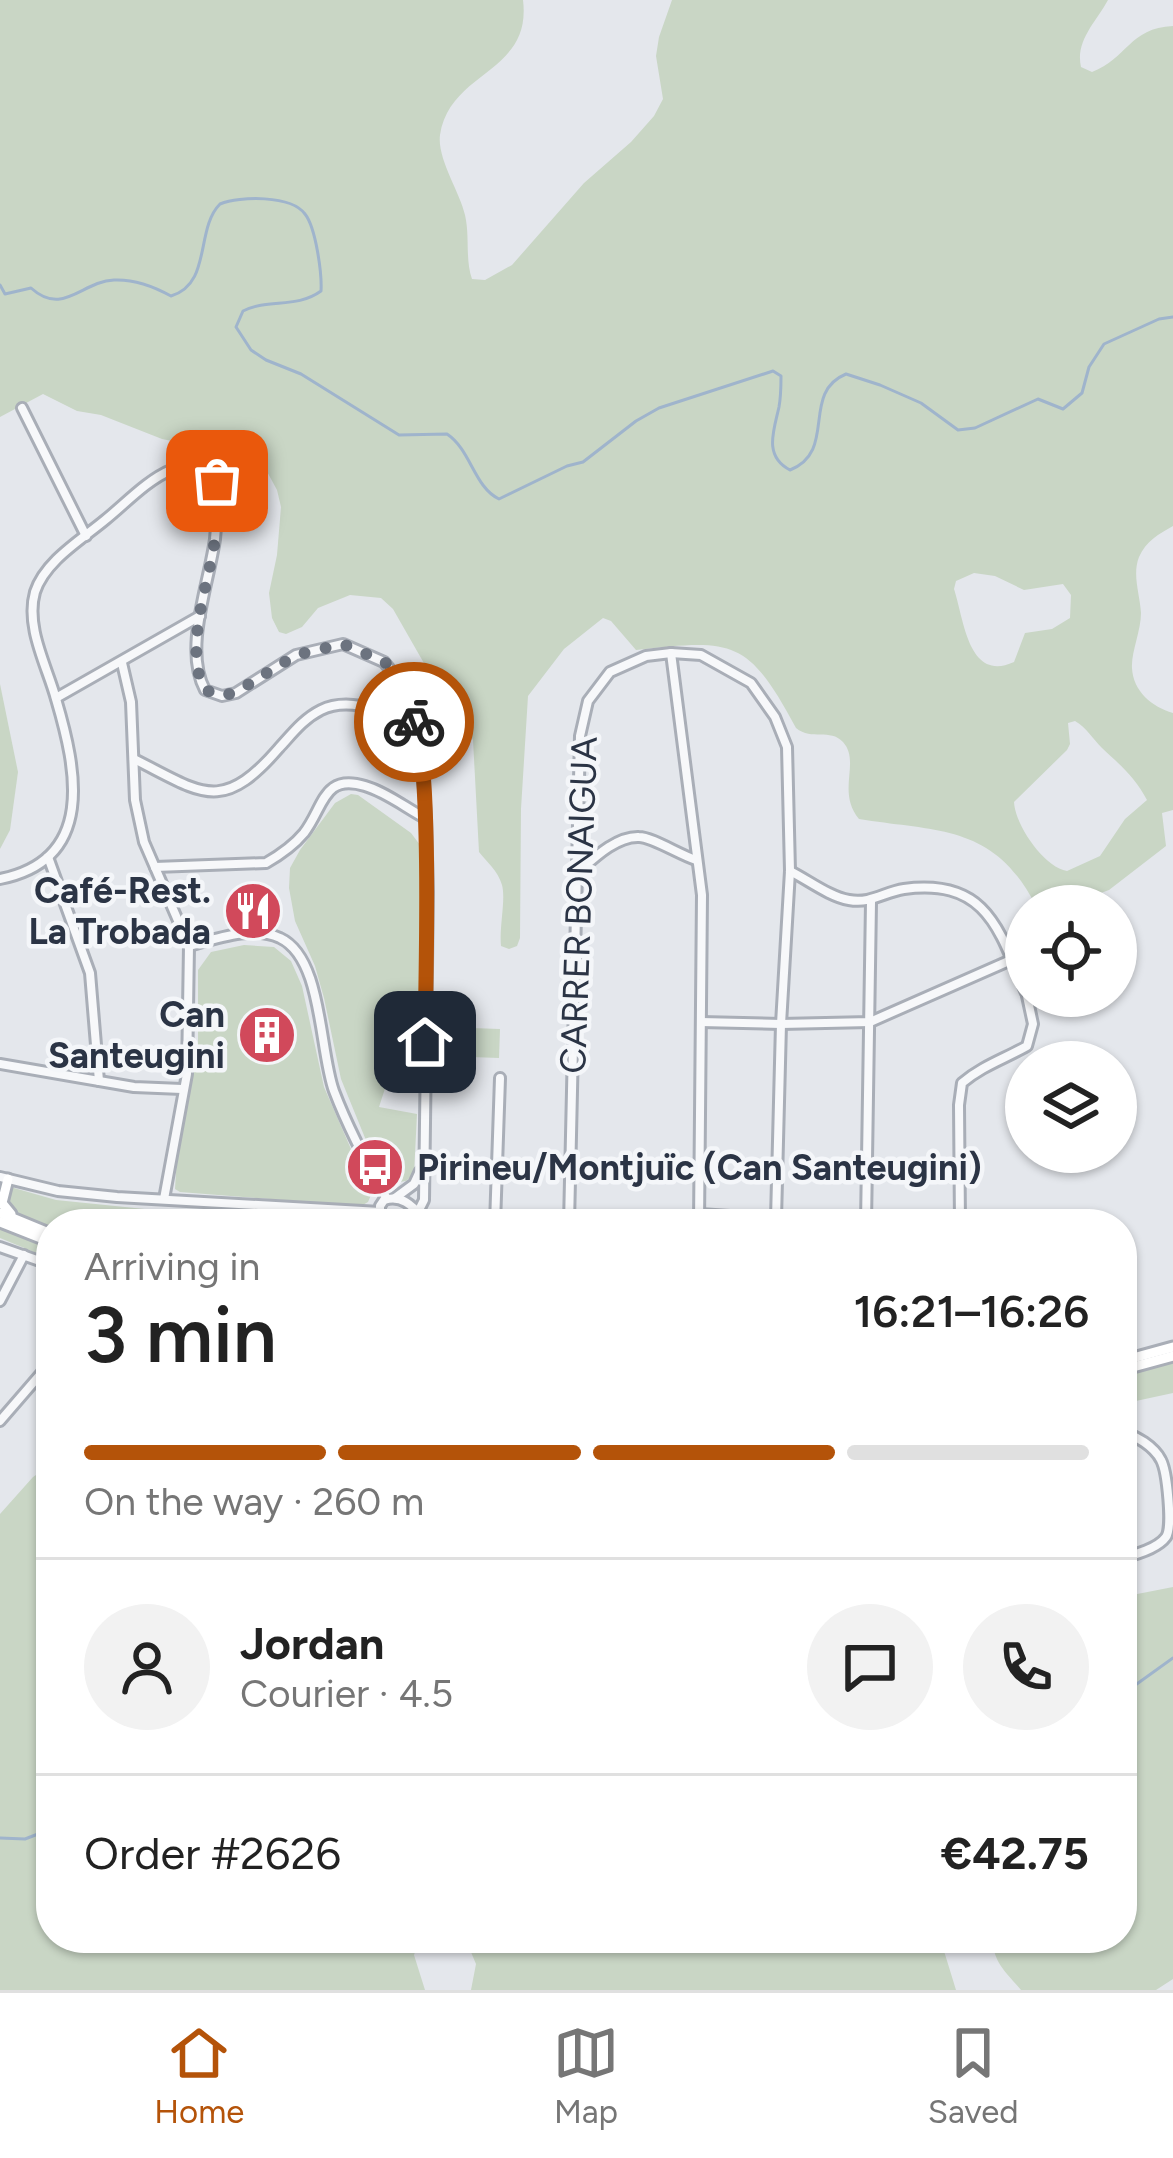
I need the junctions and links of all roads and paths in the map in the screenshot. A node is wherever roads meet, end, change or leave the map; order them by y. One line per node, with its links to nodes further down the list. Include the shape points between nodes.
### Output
1 (22, 408): 2 (street)
2 (86, 536): 3 (street, via 170,470 197,463 217,481 218,504); 6 (street, via 58,558 35,593 32,615)
3 (202, 615): 5 (street); 7 (street, via 195,645 205,690 236,692 296,655 343,644 385,662 405,688)
4 (671, 653): 11 (street); 13 (street, via 701,655 751,683 775,717 788,747); 14 (street, CARRER BONAIGUA, via 610,672 588,701)
5 (122, 663): 6 (street); 8 (street)
6 (56, 698): 10 (street, via 75,784 72,823)
7 (412, 716): 8 (street, via 358,705 322,709 246,779 216,794); 9 (street)
8 (134, 759): 12 (street, via 135,800)
9 (426, 818): 12 (street, via 344,781 331,788 300,838 266,862); 28 (street)
10 (48, 857): 15 (street); 26 (street, via 90,973)
11 (696, 860): 14 (street, via 642,836 624,839); 21 (street)
12 (155, 867): 18 (street)
13 (790, 871): 16 (street, via 845,900); 23 (street)
14 (576, 874): 37 (street, CARRER BONAIGUA)
15 (0, 879)
16 (871, 902): 17 (street, via 934,886 965,895); 22 (street)
17 (1005, 943)
18 (190, 946): 27 (street); 30 (street, via 255,934 292,945 307,970 332,1087)
19 (1005, 963): 22 (street)
20 (1031, 1017): 41 (street, via 1027,1046 962,1082)
21 (701, 1022): 23 (street); 38 (street)
22 (870, 1022): 23 (street); 40 (street)
23 (781, 1024): 39 (street)
24 (0, 1064): 26 (street)
25 (500, 1078): 36 (street)
26 (99, 1081): 27 (street)
27 (183, 1089): 31 (street)
28 (424, 1158): 30 (street, via 414,1184); 35 (street)
29 (4, 1178): 31 (street); 42 (main road)
30 (391, 1198): 33 (street); 34 (street)
31 (164, 1200): 32 (street)
32 (326, 1209)
33 (380, 1209)
34 (415, 1209)
35 (418, 1209)
36 (496, 1209)
37 (569, 1209)
38 (700, 1209)
39 (776, 1209)
40 (866, 1209)
41 (960, 1209)
42 (5, 1221): 43 (main road); 44 (main road); 45 (main road)
43 (36, 1228)
44 (36, 1229)
45 (36, 1232)
46 (0, 1247): 47 (street)
47 (24, 1256): 48 (street); 49 (street)
48 (36, 1260)
49 (0, 1301)
50 (1173, 1347): 52 (main road)
51 (1173, 1356): 53 (main road)
52 (1137, 1361)
53 (1137, 1364)
54 (36, 1382): 55 (street)
55 (0, 1421)
56 (1137, 1439): 58 (street)
57 (1173, 1458): 58 (street)
58 (1162, 1463): 59 (street, via 1168,1535)
59 (1137, 1553)

